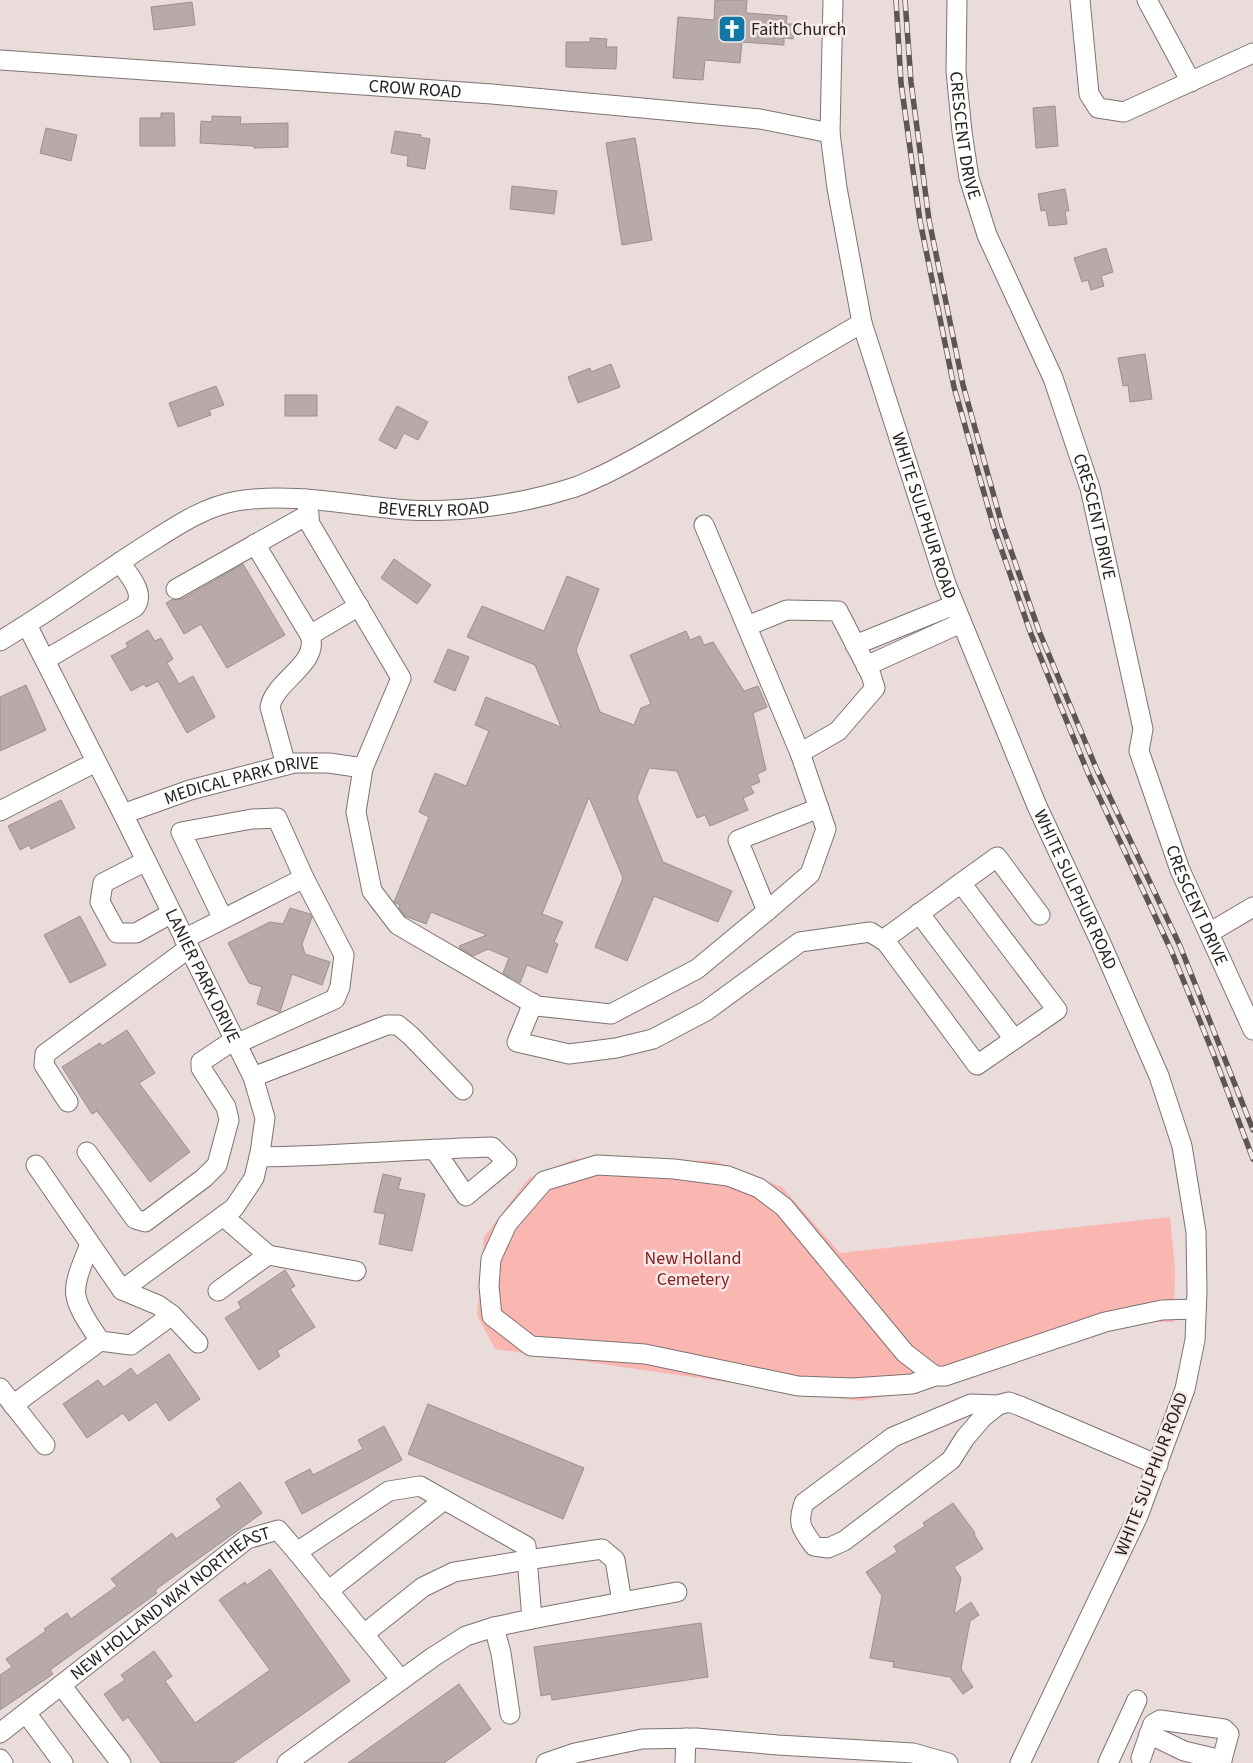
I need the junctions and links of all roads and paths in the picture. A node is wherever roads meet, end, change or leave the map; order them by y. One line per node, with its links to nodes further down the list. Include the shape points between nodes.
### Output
1 (833, 0): 8 (street, WHITE SULPHUR ROAD)
2 (957, 0): 41 (street, CRESCENT DRIVE, via 956,71 970,178 987,236 1053,378 1090,488 1143,729 1139,751 1180,870)
3 (1080, 0): 7 (street, via 1089,94 1098,108 1124,112)
4 (1147, 0): 7 (street)
5 (1253, 53): 7 (street)
6 (0, 60): 8 (street, CROW ROAD, via 492,94 760,119)
7 (1191, 82)
8 (830, 133): 9 (street, WHITE SULPHUR ROAD)
9 (862, 323): 10 (street, BEVERLY ROAD, via 665,442 575,488 494,506 410,510); 15 (street, WHITE SULPHUR ROAD)
10 (308, 507): 12 (street); 13 (street, BEVERLY ROAD, via 266,499 210,508); 16 (street, via 310,524)
11 (704, 524): 19 (street)
12 (255, 544): 14 (street); 20 (street)
13 (120, 562): 18 (street, BEVERLY ROAD); 23 (street, via 138,590 140,598 135,607)
14 (176, 589)
15 (954, 605): 17 (street, WHITE SULPHUR ROAD); 22 (street)
16 (359, 606): 20 (street); 28 (street, via 401,678)
17 (961, 624): 24 (street); 61 (street, WHITE SULPHUR ROAD, via 1037,806 1159,1076 1182,1146 1196,1232)
18 (27, 625): 21 (street, BEVERLY ROAD); 23 (street, LANIER PARK DRIVE)
19 (747, 626): 22 (street, via 787,610 838,611); 25 (street)
20 (310, 635): 27 (street, via 312,646 306,659 272,698 270,707)
21 (0, 641)
22 (855, 645): 24 (street)
23 (45, 660): 26 (street, LANIER PARK DRIVE)
24 (866, 666): 25 (street, via 875,688 838,732)
25 (800, 753): 29 (street)
26 (96, 762): 30 (street); 31 (street, LANIER PARK DRIVE)
27 (286, 766): 28 (street, MEDICAL PARK DRIVE, via 328,763); 31 (street, MEDICAL PARK DRIVE, via 190,790)
28 (363, 768): 44 (street, via 356,812 372,891 398,926)
29 (819, 808): 36 (street, via 826,828 810,874); 36 (street, via 738,840)
30 (0, 811)
31 (123, 814): 32 (street, LANIER PARK DRIVE)
32 (146, 861): 37 (street, LANIER PARK DRIVE); 37 (street, via 103,883 100,902 117,933 136,933)
33 (304, 878): 40 (street); 40 (street, via 277,818 252,819 181,832); 47 (street, via 344,955 340,987 335,998)
34 (960, 883): 38 (street); 39 (street, via 998,856); 46 (street, via 1057,1010)
35 (1253, 907): 41 (street)
36 (767, 910): 44 (street, via 697,970 611,1014)
37 (172, 913): 43 (street, LANIER PARK DRIVE)
38 (919, 913): 42 (street); 46 (street)
39 (1040, 915)
40 (223, 919): 43 (street)
41 (1209, 934): 45 (street, CRESCENT DRIVE)
42 (883, 940): 44 (street, via 870,932 800,942 706,1011 653,1039 616,1048 569,1054 517,1042); 46 (street, via 976,1065)
43 (187, 944): 47 (street, LANIER PARK DRIVE); 50 (street, via 45,1054 44,1065)
44 (533, 1004)
45 (1253, 1030)
46 (1014, 1040)
47 (235, 1042): 48 (street, LANIER PARK DRIVE); 52 (street, via 201,1062 201,1068 226,1107 229,1120 217,1165 146,1222 135,1219)
48 (252, 1077): 49 (street, via 387,1025 398,1026 411,1036); 53 (street, LANIER PARK DRIVE, via 265,1118)
49 (463, 1090)
50 (68, 1102)
51 (434, 1148): 53 (street, via 320,1156)
52 (87, 1152)
53 (259, 1156): 55 (street, LANIER PARK DRIVE, via 254,1178 234,1208)
54 (36, 1166): 56 (street)
55 (223, 1216): 57 (street); 59 (street, LANIER PARK DRIVE)
56 (90, 1244): 59 (street); 63 (street, via 79,1274 76,1296)
57 (268, 1255): 58 (street); 60 (street)
58 (356, 1271)
59 (122, 1290): 62 (street, via 158,1305)
60 (218, 1291)
61 (1196, 1309): 65 (street, via 1132,1315 945,1376); 70 (street, WHITE SULPHUR ROAD, via 1195,1340 1185,1390)
62 (172, 1315): 63 (street, via 131,1345); 64 (street)
63 (100, 1341): 67 (street)
64 (198, 1343)
65 (935, 1376): 65 (street, via 904,1353 784,1207 759,1188 728,1176 597,1164 544,1181 506,1224 491,1259 492,1316 531,1346 645,1354 798,1386 852,1388 902,1385)
66 (0, 1388): 67 (street)
67 (13, 1405): 69 (street)
68 (998, 1405): 68 (street, via 971,1431 951,1460 844,1541 828,1548 814,1546 804,1532 799,1518 804,1502 893,1437 971,1404); 70 (street, via 1009,1402 1020,1406)
69 (45, 1445)
70 (1158, 1465): 99 (street, WHITE SULPHUR ROAD, via 1138,1516)
71 (444, 1500): 72 (street, NEW HOLLAND WAY NORTHEAST, via 420,1486 389,1491); 73 (street, NEW HOLLAND WAY NORTHEAST, via 526,1546); 74 (street)
72 (297, 1552): 74 (street); 81 (street, NEW HOLLAND WAY NORTHEAST, via 278,1530 247,1539)
73 (527, 1560): 76 (street, via 602,1549 615,1560); 77 (street, NEW HOLLAND WAY NORTHEAST); 79 (street, via 454,1572 423,1586)
74 (328, 1591): 79 (street)
75 (677, 1592): 76 (street)
76 (622, 1602): 77 (street)
77 (532, 1619): 78 (street)
78 (494, 1627): 80 (street, via 466,1636); 84 (street)
79 (364, 1634): 80 (street)
80 (401, 1680): 95 (street)
81 (61, 1685): 83 (street, NEW HOLLAND WAY NORTHEAST); 94 (street)
82 (1138, 1700): 100 (street)
83 (26, 1713): 85 (street, NEW HOLLAND WAY NORTHEAST); 93 (street)
84 (510, 1714)
85 (0, 1733)
86 (1149, 1734): 88 (street); 89 (street); 91 (street, via 1153,1724 1160,1720 1224,1729 1229,1734)
87 (686, 1738): 96 (street, via 642,1739 575,1752); 97 (street); 98 (street, via 912,1753)
88 (1182, 1757): 91 (street)
89 (1141, 1758)
90 (0, 1759): 92 (street)
91 (1221, 1761)
92 (3, 1763)
93 (63, 1763)
94 (121, 1763)
95 (287, 1763)
96 (546, 1763)
97 (685, 1763)
98 (948, 1763)
99 (1020, 1763)
100 (1108, 1763)

